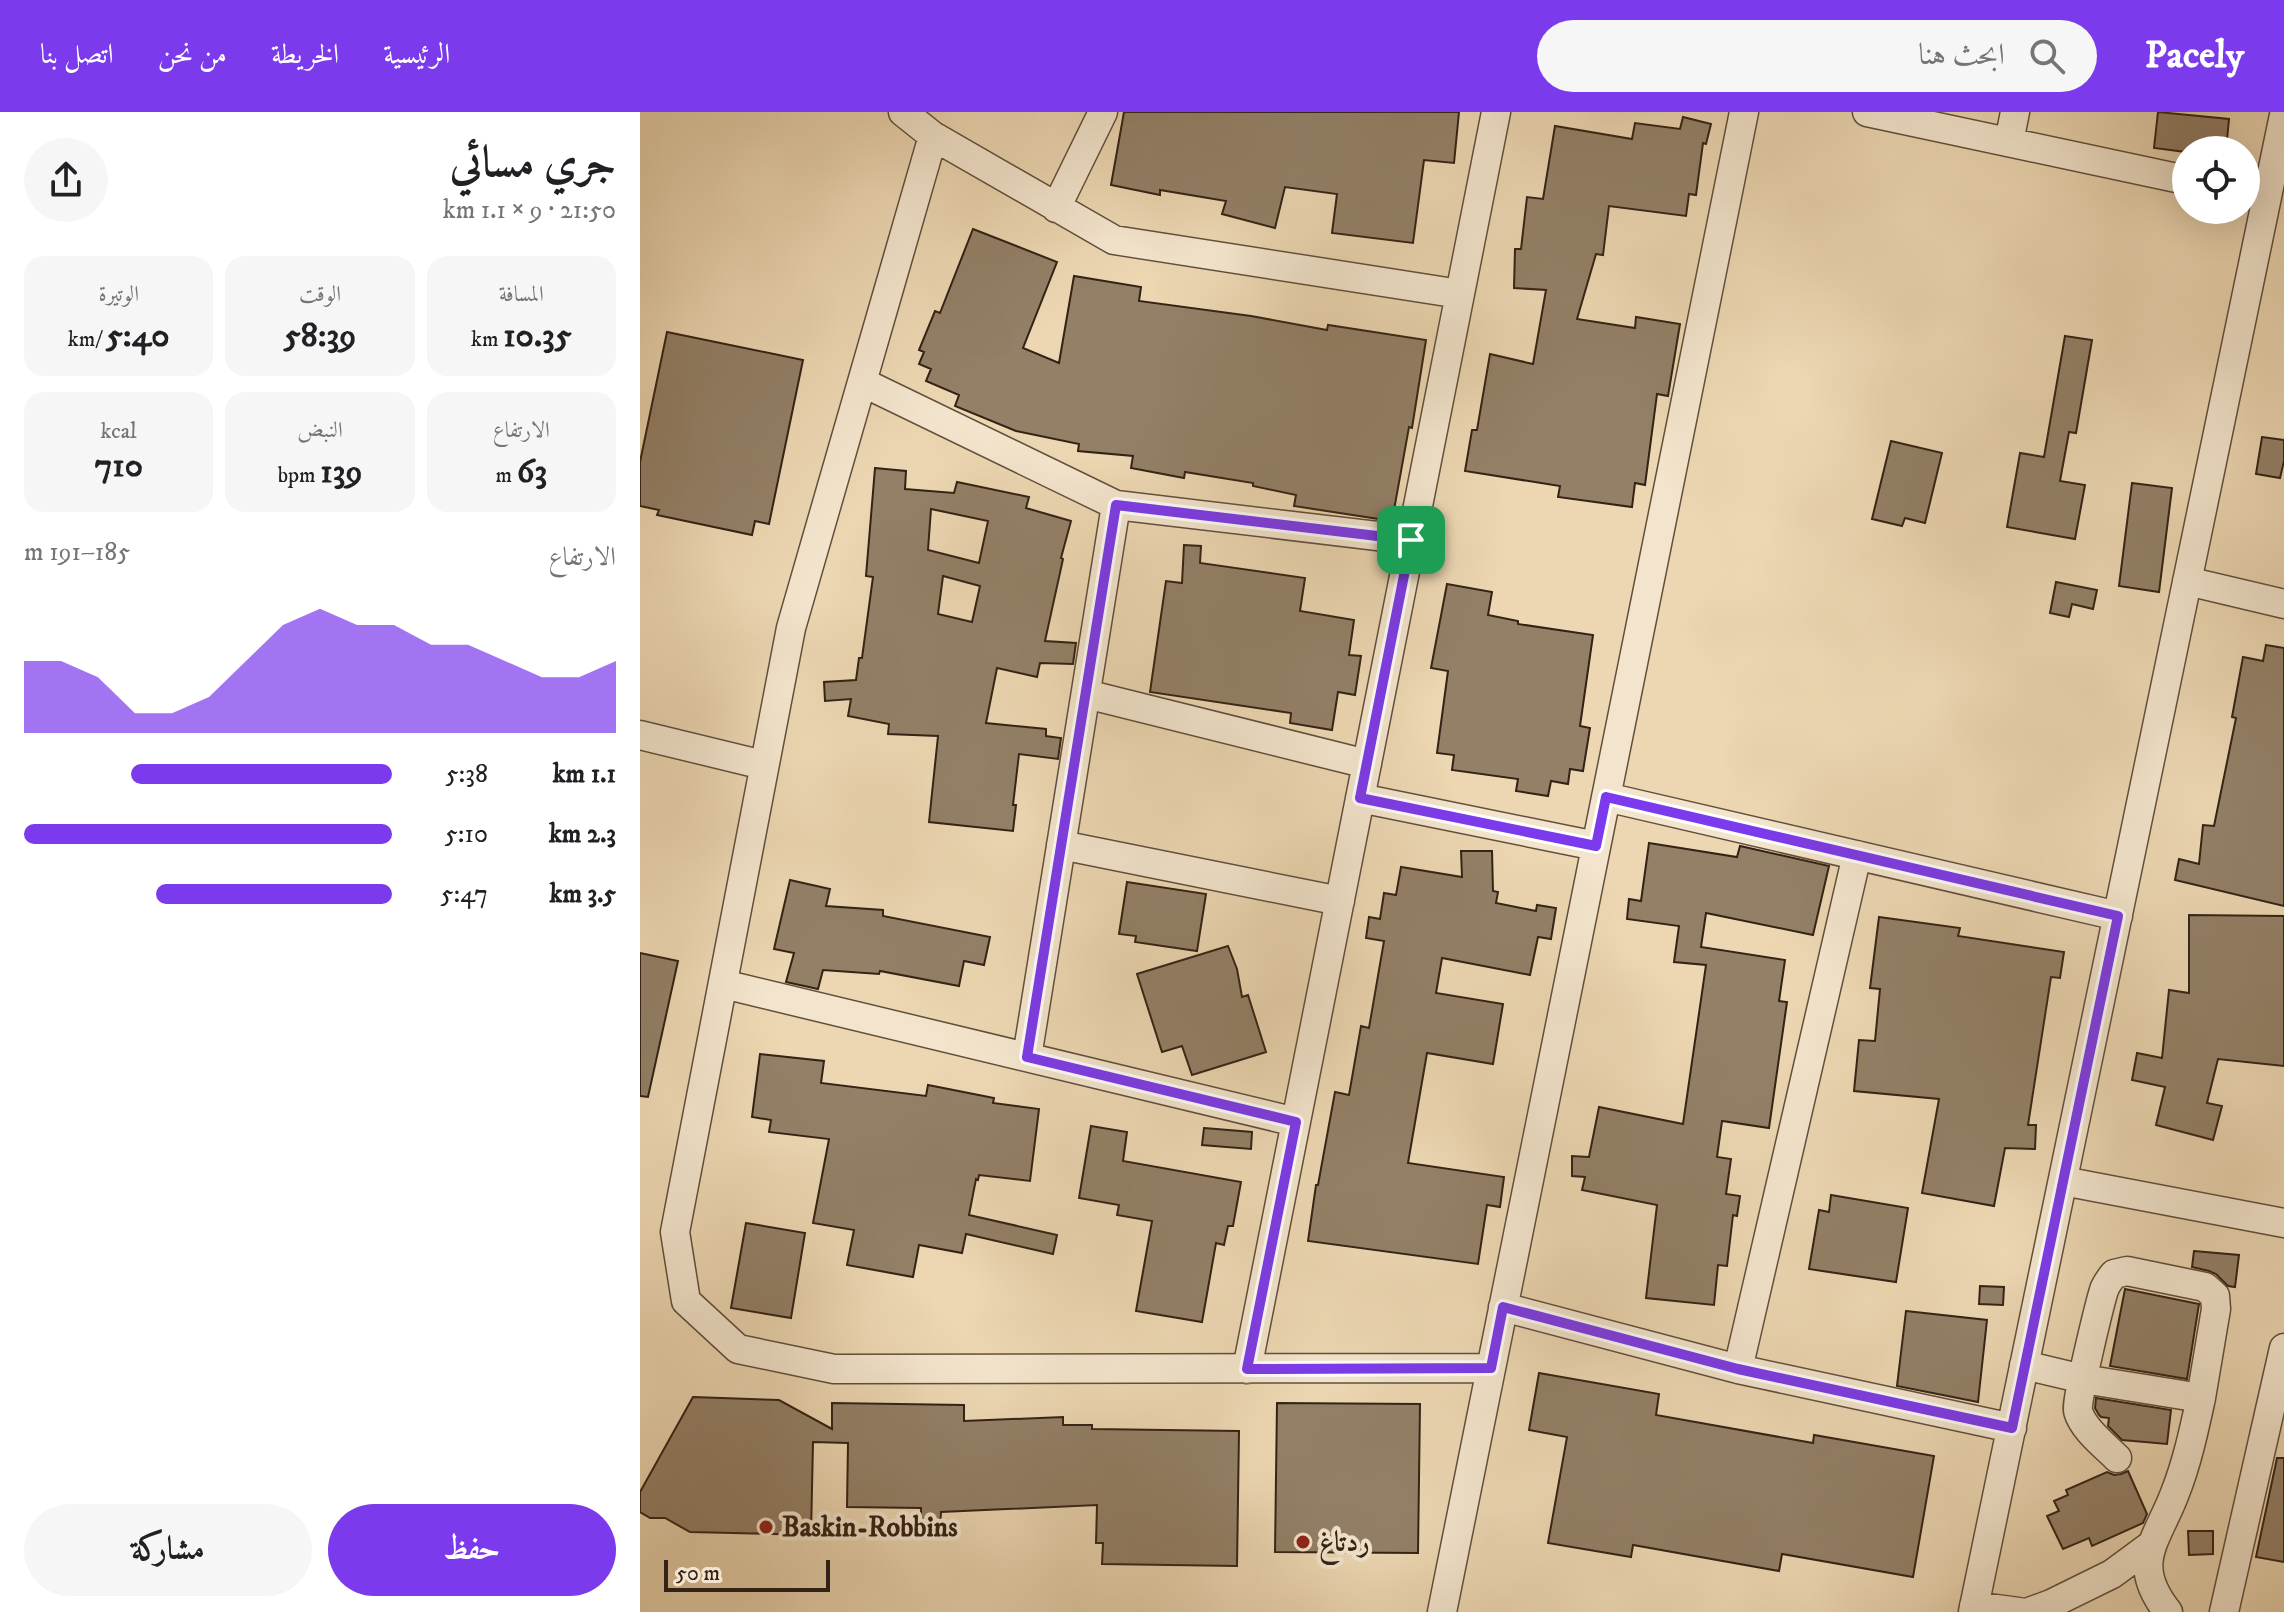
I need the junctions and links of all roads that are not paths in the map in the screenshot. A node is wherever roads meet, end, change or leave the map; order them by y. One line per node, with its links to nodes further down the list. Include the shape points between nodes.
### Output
1 (903, 112): 8 (street)
2 (1103, 112): 12 (street)
3 (1496, 112): 14 (street)
4 (1744, 112): 24 (street)
5 (1867, 112): 9 (street)
6 (2015, 112): 9 (street)
7 (2284, 115): 11 (street)
8 (933, 136): 12 (street); 15 (street)
9 (2009, 142): 10 (street)
10 (2172, 177)
11 (2260, 184)
12 (1056, 208): 14 (street, via 1114,240)
13 (2251, 224): 18 (street)
14 (1460, 294): 17 (street)
15 (862, 382): 16 (street); 23 (street, via 791,628)
16 (1116, 505): 17 (street); 20 (street)
17 (1411, 540): 22 (street)
18 (2187, 581): 19 (street); 30 (street)
19 (2284, 604)
20 (1086, 694): 22 (street); 26 (street)
21 (640, 735): 23 (street)
22 (1367, 764): 25 (street)
23 (763, 765): 31 (street)
24 (1606, 797): 27 (street); 28 (street)
25 (1360, 798): 27 (street); 29 (street)
26 (1061, 845): 29 (street); 32 (street)
27 (1596, 846): 36 (street)
28 (1857, 855): 30 (street); 41 (street)
29 (1340, 901): 33 (street)
30 (2118, 916): 34 (street)
31 (723, 984): 32 (street); 40 (street, via 675,1232 686,1301 738,1349 834,1369)
32 (1027, 1057): 33 (street)
33 (1296, 1122): 40 (street)
34 (2063, 1181): 35 (street); 38 (street)
35 (2284, 1223)
36 (1503, 1307): 39 (street); 41 (street)
37 (2284, 1348): 52 (street)
38 (2024, 1365): 42 (street); 44 (street)
39 (1491, 1368): 40 (street); 48 (street)
40 (1247, 1369)
41 (1738, 1369): 44 (street)
42 (2083, 1379): 43 (street); 43 (street, via 2105,1287 2114,1274 2127,1271 2205,1287 2215,1296); 45 (street, via 2076,1408 2082,1422)
43 (2201, 1398): 46 (street, via 2175,1494)
44 (2012, 1428): 47 (street)
45 (2117, 1458)
46 (2150, 1546): 50 (street, via 2112,1574); 51 (street, via 2155,1595)
47 (1974, 1609): 49 (street)
48 (1442, 1612)
49 (2019, 1612)
50 (2029, 1612)
51 (2168, 1612)
52 (2224, 1612)

